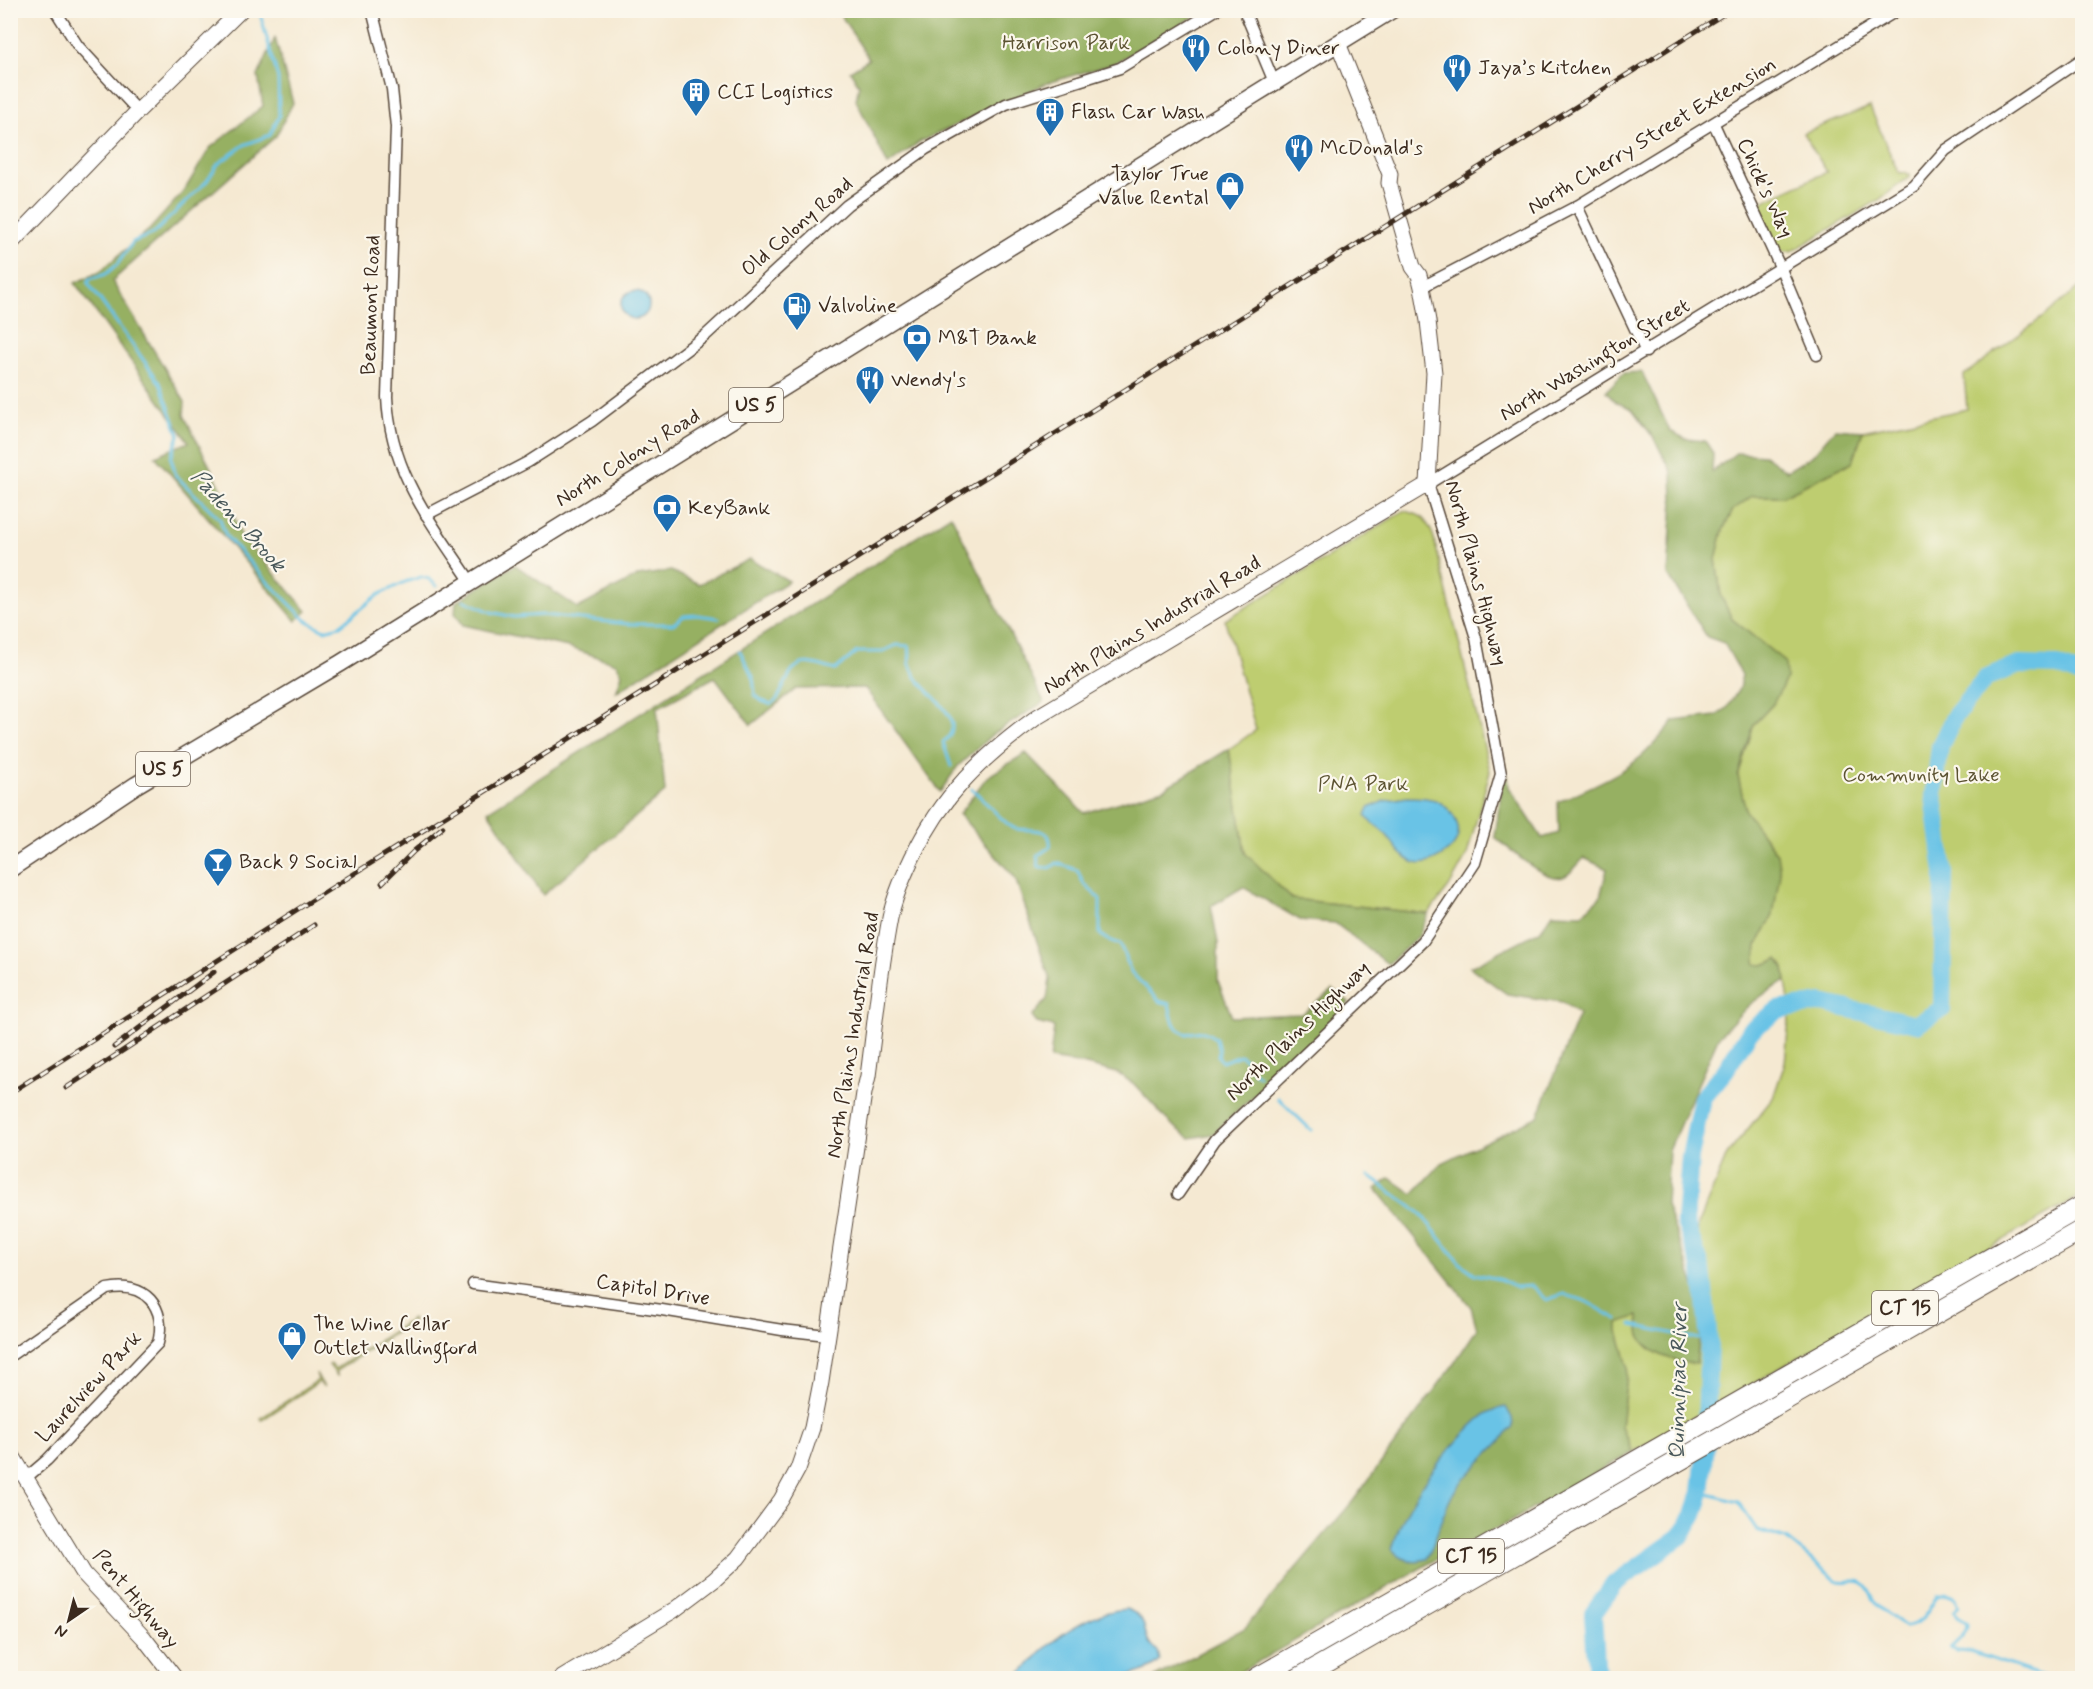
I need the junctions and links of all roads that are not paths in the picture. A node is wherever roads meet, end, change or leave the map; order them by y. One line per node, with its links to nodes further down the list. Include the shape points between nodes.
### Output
1 (55, 10): 11 (street, via 78,46)
2 (241, 10): 11 (street)
3 (372, 10): 20 (street, Beaumont Road, via 392,89 396,127 388,420 404,474)
4 (1216, 10): 20 (street, Old Colony Road, via 1120,68 1006,104 926,149 847,205 706,335 592,421 528,462)
5 (1244, 10): 10 (street)
6 (1392, 10): 8 (main road, North Colony Road / US 5)
7 (1898, 10): 12 (street, North Cherry Street Extension)
8 (1338, 43): 10 (main road, North Colony Road / US 5); 16 (street, North Plains Highway, via 1390,174 1389,183)
9 (2082, 59): 15 (street, North Washington Street, via 1947,150 1914,186)
10 (1274, 82): 21 (main road, North Colony Road / US 5)
11 (138, 111): 14 (street)
12 (1714, 124): 13 (street, North Cherry Street Extension); 15 (street, Chick's Way)
13 (1577, 206): 16 (street, North Cherry Street Extension); 17 (street)
14 (10, 244)
15 (1781, 269): 17 (street, North Washington Street); 18 (street, Chick's Way)
16 (1420, 281): 19 (street, North Plains Highway, via 1434,373)
17 (1646, 352): 19 (street, North Washington Street)
18 (1817, 355)
19 (1428, 484): 23 (street, North Plains Highway, via 1476,638 1501,774 1475,863 1423,941 1215,1140); 27 (street, North Plains Industrial Road, via 1037,717 966,776 939,810 904,875 891,916)
20 (426, 515): 21 (street, Beaumont Road)
21 (471, 582): 22 (main road, North Colony Road / US 5, via 136,785)
22 (10, 869)
23 (1178, 1194)
24 (2082, 1206): 33 (highway, CT 15)
25 (2082, 1230): 34 (highway, CT 15)
26 (473, 1284): 27 (street, Capitol Drive)
27 (827, 1335): 32 (street, North Plains Industrial Road, via 812,1428 798,1469 750,1544 698,1593)
28 (10, 1356): 30 (street, Laurelview Park, via 107,1289 126,1287 138,1291 149,1299 159,1315 158,1343 47,1461)
29 (10, 1452): 30 (street, Pent Highway)
30 (26, 1478): 31 (street, Pent Highway, via 84,1574 144,1638)
31 (175, 1678)
32 (562, 1678)
33 (1257, 1678)
34 (1299, 1678)

